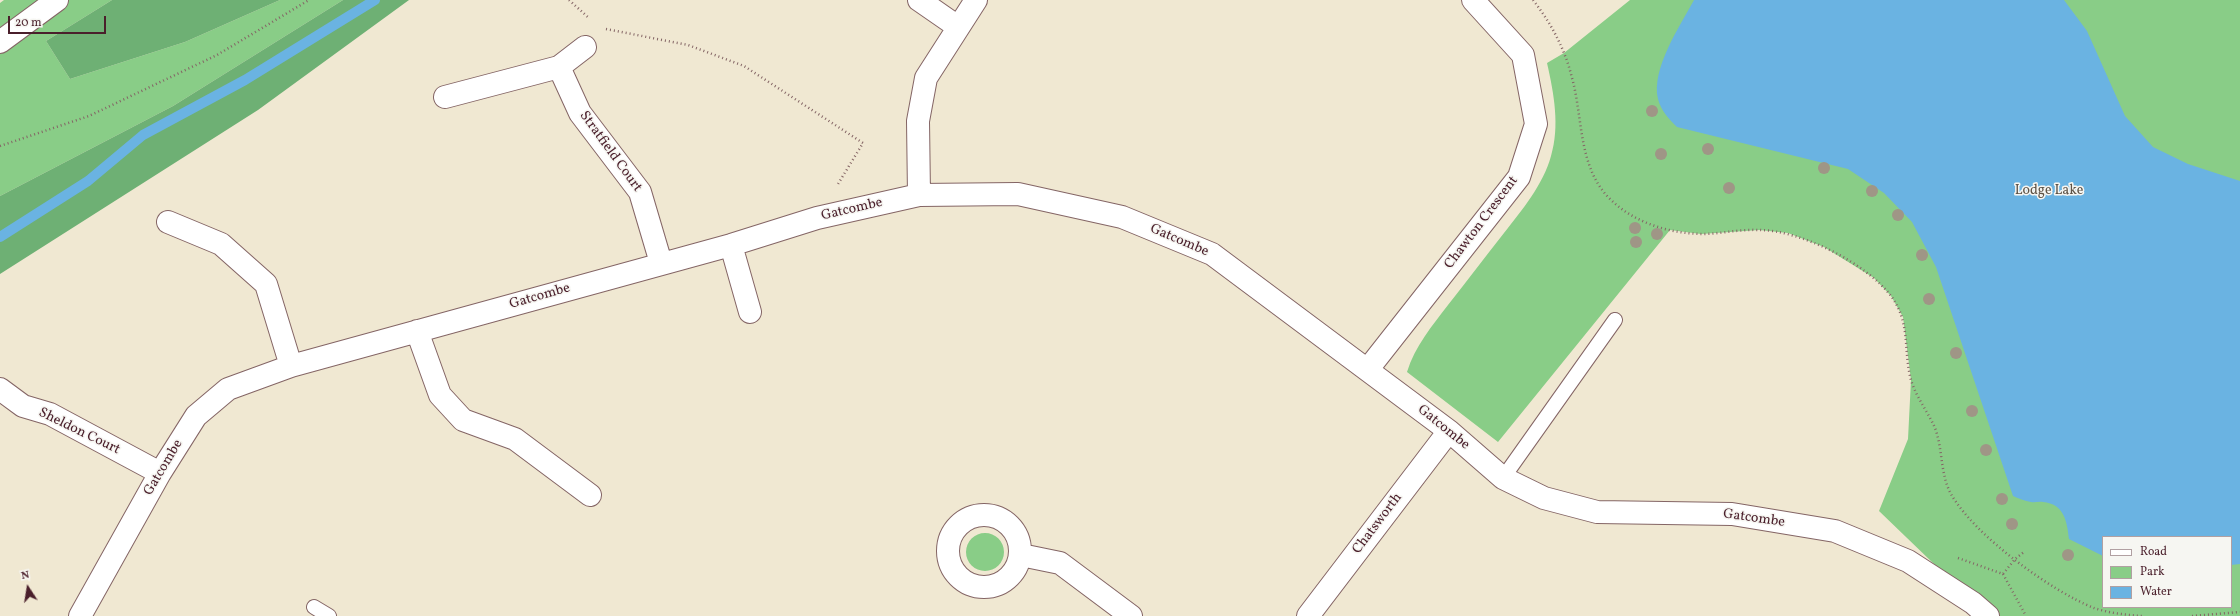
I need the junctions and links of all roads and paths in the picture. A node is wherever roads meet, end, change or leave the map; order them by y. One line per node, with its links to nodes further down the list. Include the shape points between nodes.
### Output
1 (57, 0): 11 (street)
2 (309, 0): 15 (path, via 217,55 96,112)
3 (569, 0): 8 (path)
4 (919, 0): 9 (street)
5 (976, 0): 9 (street)
6 (1474, 0): 25 (street, Chawton Crescent, via 1523,55 1536,124 1519,177)
7 (1533, 0): 33 (path, via 1550,24 1570,71 1588,165 1603,192 1622,211 1648,224 1670,230 1701,234 1759,230 1788,233 1824,246 1874,278 1891,296 1903,317 1911,380 1936,430 1942,469 1950,492 1976,528)
8 (590, 19)
9 (958, 27): 16 (street, via 926,78 918,121)
10 (600, 28): 17 (path, via 688,45 744,66 863,143)
11 (0, 42)
12 (585, 47): 13 (street)
13 (559, 67): 14 (street); 20 (street, Stratfield Court, via 580,113 640,192)
14 (445, 97)
15 (0, 146)
16 (919, 195): 17 (street, Gatcombe); 25 (street, Gatcombe, via 1018,194 1122,217 1212,254)
17 (817, 218): 19 (street, Gatcombe)
18 (168, 222): 24 (street, via 221,244 266,284)
19 (731, 245): 20 (street, Gatcombe); 21 (street)
20 (661, 263): 23 (street, Gatcombe)
21 (750, 312)
22 (1615, 320): 29 (lane)
23 (417, 331): 24 (street, Gatcombe); 30 (street, via 440,395 463,420 515,439)
24 (292, 366): 28 (street, Gatcombe, via 228,389 196,416)
25 (1368, 369): 27 (street, Gatcombe)
26 (0, 389): 28 (street, Sheldon Court, via 23,406 50,414)
27 (1449, 431): 29 (street, Gatcombe); 41 (street, Chatsworth)
28 (160, 473): 38 (street, Gatcombe)
29 (1503, 478): 36 (street, Gatcombe, via 1544,498 1596,512 1732,514 1835,531 1908,561)
30 (590, 495)
31 (2024, 552): 33 (path)
32 (1021, 555): 40 (street, via 1060,563)
33 (2015, 559): 43 (path, via 2094,608)
34 (2003, 574): 42 (path)
35 (314, 607): 39 (lane)
36 (1974, 612)
37 (2240, 612): 44 (path)
38 (80, 616)
39 (329, 616)
40 (1131, 616)
41 (1308, 616)
42 (2026, 616)
43 (2142, 616)
44 (2192, 616)

